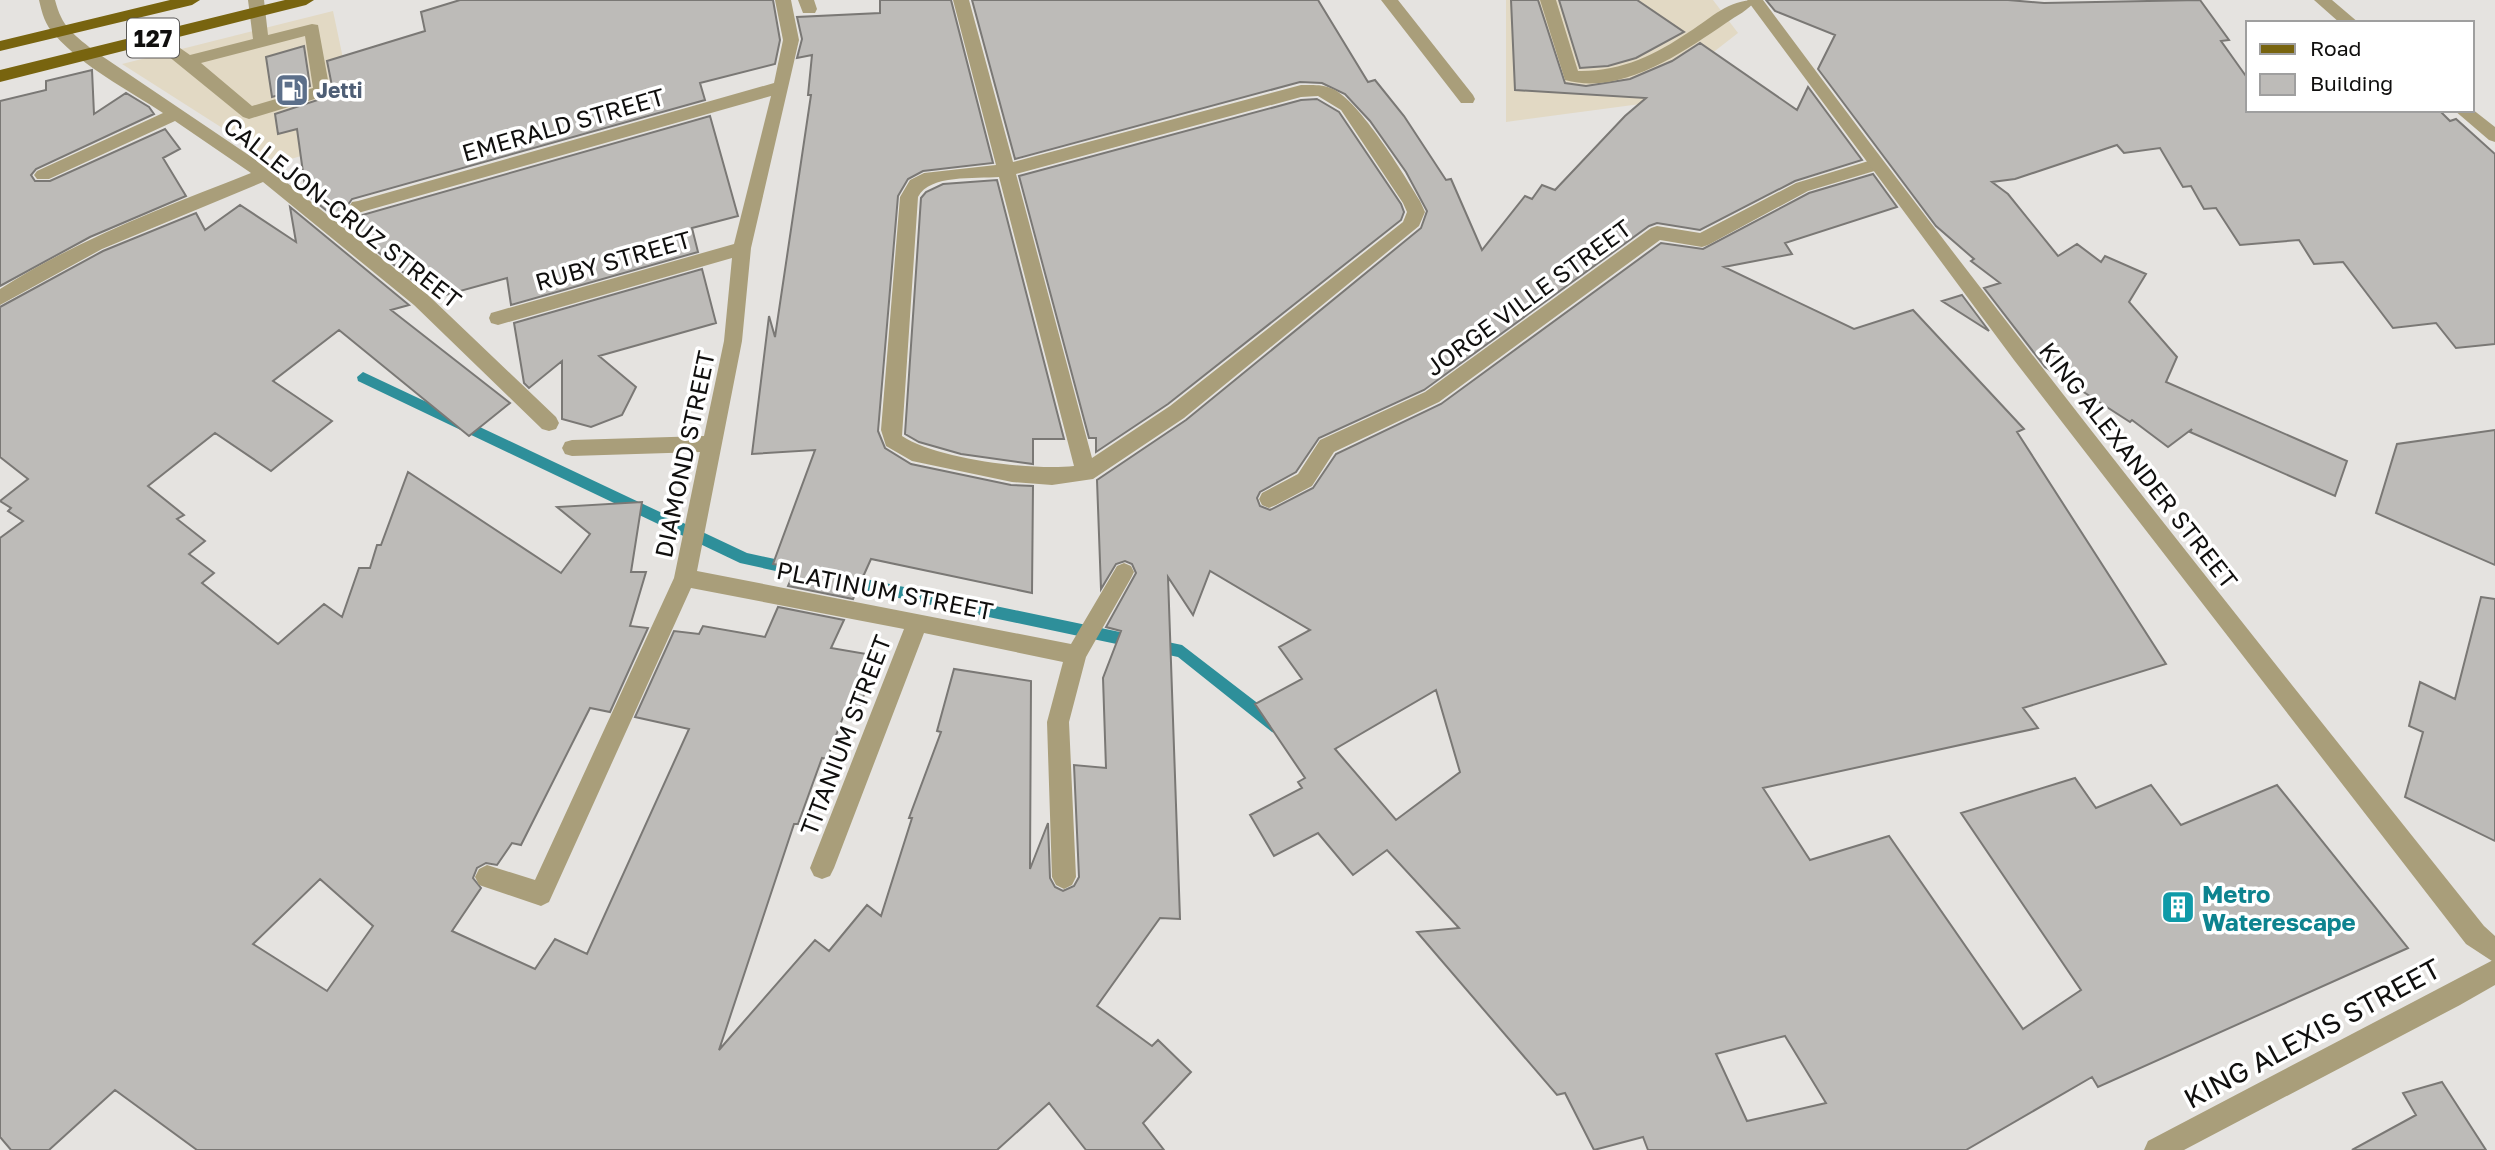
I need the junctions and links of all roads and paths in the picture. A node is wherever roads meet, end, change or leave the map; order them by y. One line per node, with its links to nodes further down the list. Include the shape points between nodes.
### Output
1 (47, 0): 13 (street)
2 (192, 0): 13 (main road, 127)
3 (306, 0): 11 (main road, 127)
4 (783, 0): 20 (street, DIAMOND STREET, via 791,40)
5 (961, 0): 26 (street)
6 (1389, 0): 21 (street)
7 (1548, 0): 8 (street, via 1571,76 1594,79 1627,72 1669,52)
8 (1748, 0)
9 (1755, 0): 25 (street, KING ALEXANDER STREET)
10 (2322, 0): 12 (street)
11 (257, 6): 14 (main road, 127); 15 (street)
12 (2348, 21)
13 (60, 31): 16 (main road, 127); 17 (street, CALLEJON-CRUZ STREET)
14 (154, 38): 17 (main road, 127); 18 (street)
15 (261, 42): 18 (street); 18 (street, via 312,29 322,91 249,114)
16 (0, 47)
17 (88, 54): 19 (main road, 127); 23 (street, CALLEJON-CRUZ STREET)
18 (188, 61)
19 (0, 76)
20 (782, 88): 29 (street, EMERALD STREET); 30 (street, DIAMOND STREET)
21 (1467, 99)
22 (2465, 112): 24 (street)
23 (176, 114): 27 (street, CALLEJON-CRUZ STREET); 28 (street)
24 (2495, 136)
25 (1875, 165): 37 (street, JORGE VILLE STREET, via 1802,187 1702,240 1657,233 1432,397 1327,446 1305,480); 45 (street, KING ALEXANDER STREET, via 2182,564 2475,935)
26 (1007, 170): 36 (street); 36 (street, via 930,177 916,184 909,197 893,440 912,453 1012,474 1052,477); 36 (street, via 1318,90 1347,106 1416,212 1410,226 1177,412)
27 (265, 174): 31 (street, via 97,242 35,273); 33 (street, CALLEJON-CRUZ STREET, via 421,300)
28 (43, 175)
29 (358, 207)
30 (741, 248): 32 (street, RUBY STREET); 34 (street, DIAMOND STREET, via 733,341)
31 (0, 298)
32 (498, 318)
33 (549, 423)
34 (714, 443): 35 (street); 39 (street, DIAMOND STREET)
35 (572, 449)
36 (1086, 473)
37 (1269, 499)
38 (1124, 572): 41 (street)
39 (685, 578): 40 (street, PLATINUM STREET); 43 (street, DIAMOND STREET, via 541,894)
40 (917, 622): 41 (street, PLATINUM STREET); 42 (street, TITANIUM STREET)
41 (1076, 655): 44 (street, via 1058,722)
42 (822, 868)
43 (487, 877)
44 (1064, 877)
45 (2495, 951)
46 (2495, 971): 47 (street, KING ALEXIS STREET)
47 (2157, 1150)

